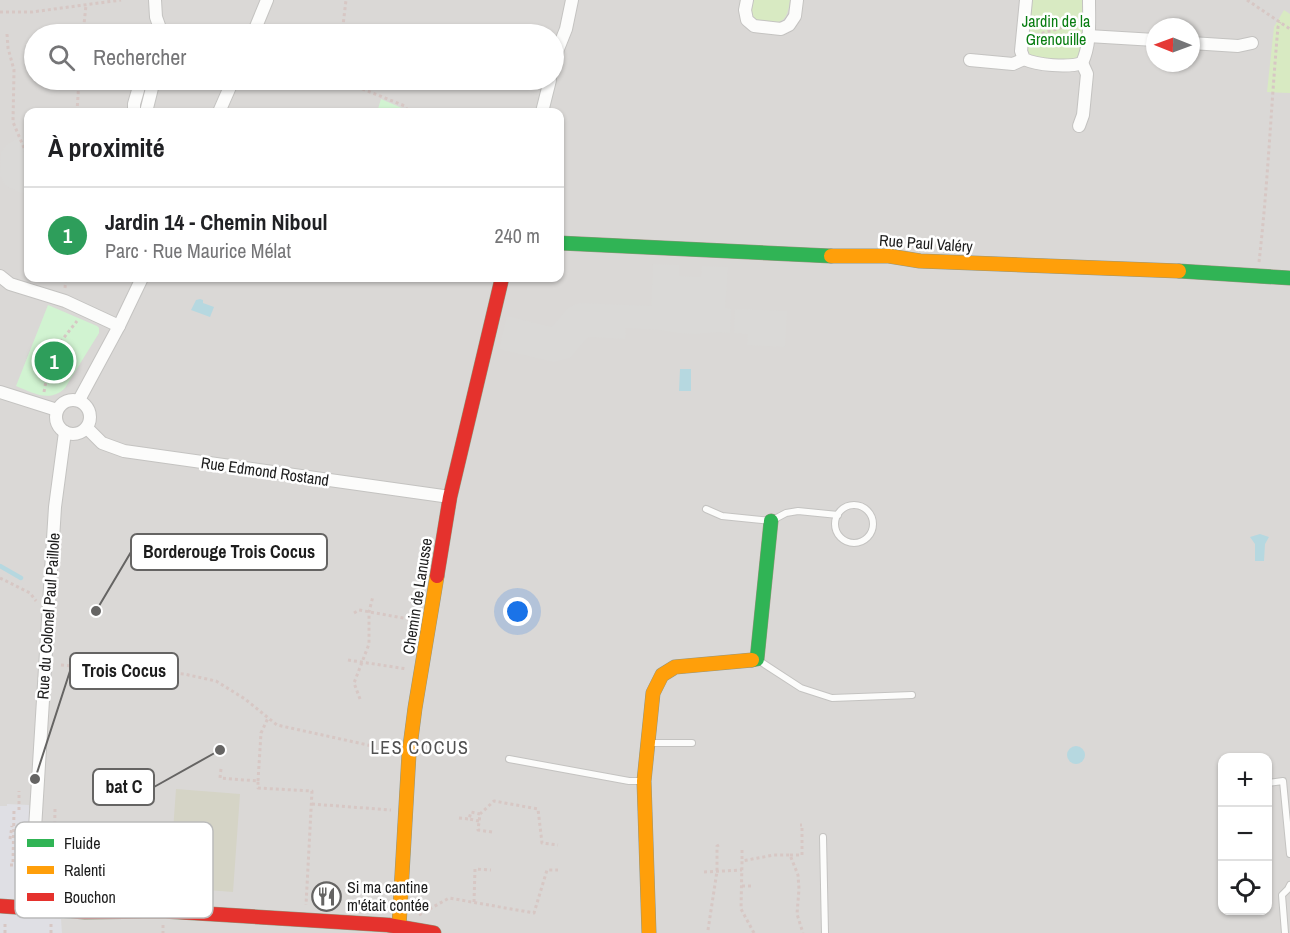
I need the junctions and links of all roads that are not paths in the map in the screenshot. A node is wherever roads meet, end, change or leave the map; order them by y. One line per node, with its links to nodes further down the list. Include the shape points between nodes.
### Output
1 (154, 0): 8 (street)
2 (267, 0): 11 (street)
3 (572, 0): 12 (street)
4 (747, 0): 5 (street, via 747,20 754,26 781,29 795,16)
5 (797, 0)
6 (1026, 0): 17 (street, via 1021,51)
7 (1089, 0): 13 (street)
8 (156, 17): 9 (street); 10 (street)
9 (154, 24)
10 (158, 24)
11 (257, 24)
12 (564, 34)
13 (1088, 36): 14 (street); 19 (street)
14 (1146, 39)
15 (1252, 43): 16 (street)
16 (1200, 44)
17 (1024, 59): 18 (street, via 1013,64); 19 (street, via 1074,66)
18 (970, 60)
19 (1082, 63): 28 (street, via 1087,74)
20 (138, 90): 24 (street)
21 (152, 90): 25 (street)
22 (229, 90): 26 (street)
23 (548, 90): 27 (street)
24 (134, 108)
25 (147, 108)
26 (221, 108)
27 (543, 108)
28 (1079, 126)
29 (564, 243): 31 (street, Rue Paul Valéry)
30 (0, 276): 34 (street, via 10,284 65,301)
31 (1290, 278)
32 (140, 282): 34 (street)
33 (501, 282): 40 (street, Chemin de Lanusse)
34 (119, 326): 36 (street)
35 (0, 392): 37 (street)
36 (79, 400): 37 (street, via 66,400); 38 (street, via 90,412)
37 (57, 410): 39 (street, via 57,423)
38 (87, 428): 39 (street, via 77,434); 40 (street, Rue Edmond Rostand, via 102,443 124,451)
39 (65, 432): 51 (street, Rue du Colonel Paul Paillole, via 55,507)
40 (450, 497): 56 (street, Chemin de Lanusse, via 409,754)
41 (706, 509): 43 (lane, via 722,516)
42 (838, 515): 42 (lane, via 835,526 845,540 861,542 870,534 873,523 864,508 852,505); 43 (lane, via 798,511)
43 (771, 521): 44 (street)
44 (758, 659): 45 (lane, via 801,688 832,698); 47 (street, via 675,667 662,675 653,693)
45 (912, 696)
46 (692, 742): 47 (lane)
47 (647, 744): 49 (street)
48 (509, 759): 49 (lane)
49 (644, 782): 59 (street)
50 (1272, 782): 53 (lane, via 1283,781)
51 (35, 822)
52 (823, 837): 60 (lane)
53 (1290, 854)
54 (1290, 885): 61 (lane, via 1282,895)
55 (213, 914): 57 (street, via 301,919)
56 (399, 926): 57 (street); 58 (street)
57 (335, 927)
58 (434, 933)
59 (649, 933)
60 (825, 933)
61 (1285, 933)

